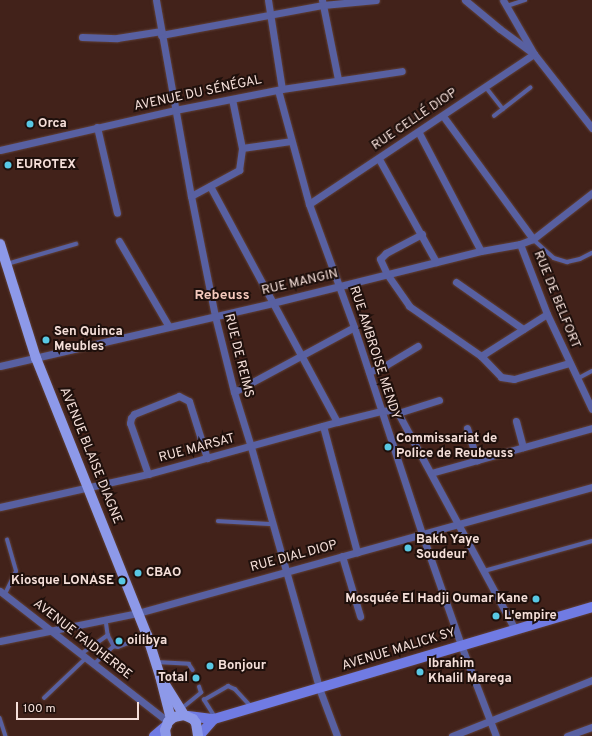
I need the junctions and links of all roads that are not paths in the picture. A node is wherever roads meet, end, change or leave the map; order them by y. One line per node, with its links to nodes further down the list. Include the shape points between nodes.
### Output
1 (156, 0): 9 (street, RUE DE REIMS)
2 (268, 0): 8 (street, RUE AMBROISE MENDY)
3 (376, 0): 6 (street)
4 (465, 0): 11 (street)
5 (525, 0): 7 (lane)
6 (323, 3): 8 (street); 13 (street)
7 (504, 3): 11 (street)
8 (270, 15): 9 (street); 16 (street, RUE AMBROISE MENDY)
9 (161, 33): 10 (street, via 117,38); 19 (street, RUE DE REIMS)
10 (82, 37)
11 (534, 54): 14 (street, RUE CELLÉ DIOP); 23 (street)
12 (402, 71): 13 (street, AVENUE DU SÉNÉGAL)
13 (338, 79): 16 (street, AVENUE DU SÉNÉGAL)
14 (486, 87): 18 (lane); 20 (street, RUE CELLÉ DIOP)
15 (530, 88): 18 (lane)
16 (280, 89): 17 (street, AVENUE DU SÉNÉGAL); 25 (street, RUE AMBROISE MENDY)
17 (232, 99): 19 (street, AVENUE DU SÉNÉGAL); 26 (street)
18 (503, 109): 21 (lane)
19 (175, 110): 22 (street, AVENUE DU SÉNÉGAL); 31 (street, RUE DE REIMS)
20 (443, 116): 24 (street, RUE CELLÉ DIOP); 35 (street, RUE DE BELFORT)
21 (494, 116)
22 (97, 127): 27 (street, AVENUE DU SÉNÉGAL); 33 (street)
23 (592, 128)
24 (419, 132): 28 (street, RUE CELLÉ DIOP); 40 (street)
25 (291, 141): 26 (street); 32 (street, RUE AMBROISE MENDY)
26 (242, 148): 29 (street, via 239,170)
27 (0, 150)
28 (379, 159): 32 (street, RUE CELLÉ DIOP); 34 (street)
29 (210, 186): 31 (street); 47 (street)
30 (592, 193): 35 (street, RUE MANGIN)
31 (191, 196): 49 (street, RUE DE REIMS)
32 (309, 204): 46 (street, RUE AMBROISE MENDY)
33 (116, 213)
34 (422, 234): 42 (street); 44 (street, via 381,256)
35 (533, 238): 38 (street, RUE MANGIN); 41 (lane, via 554,258 567,262)
36 (119, 241): 50 (street)
37 (76, 244): 43 (lane)
38 (520, 244): 40 (street, RUE MANGIN); 48 (street, RUE DE BELFORT)
39 (0, 246): 43 (main road, AVENUE BLAISE DIAGNE)
40 (481, 251): 42 (street, RUE MANGIN)
41 (592, 253)
42 (436, 262): 44 (street, RUE MANGIN)
43 (6, 264): 56 (main road, AVENUE BLAISE DIAGNE)
44 (387, 274): 46 (street, RUE MANGIN); 54 (street, via 409,306)
45 (456, 282): 52 (street)
46 (340, 286): 47 (street, RUE MANGIN); 51 (street, RUE AMBROISE MENDY)
47 (272, 303): 49 (street, RUE MANGIN); 55 (street)
48 (547, 314): 52 (street); 57 (street, RUE DE BELFORT)
49 (215, 316): 50 (street, RUE MANGIN); 62 (street, RUE DE REIMS)
50 (169, 326): 56 (street, RUE MANGIN)
51 (354, 327): 55 (street); 60 (street, RUE AMBROISE MENDY)
52 (523, 329): 54 (street)
53 (418, 346): 60 (street)
54 (481, 356): 57 (street, via 496,373 509,379)
55 (300, 357): 62 (street); 68 (street)
56 (36, 358): 58 (street, RUE MANGIN); 79 (main road, AVENUE BLAISE DIAGNE)
57 (569, 362): 61 (street, RUE DE BELFORT)
58 (0, 366)
59 (592, 371): 61 (lane)
60 (369, 372): 65 (street, RUE AMBROISE MENDY)
61 (577, 379): 64 (street, RUE DE BELFORT)
62 (234, 392): 72 (street, RUE DE REIMS)
63 (439, 400): 66 (street)
64 (592, 409)
65 (381, 411): 66 (street, RUE MARSAT, via 394,410); 68 (street, RUE MARSAT); 84 (street, RUE AMBROISE MENDY)
66 (398, 413): 76 (street)
67 (516, 421): 73 (street)
68 (336, 422): 69 (street, RUE MARSAT)
69 (323, 426): 72 (street, RUE MARSAT); 87 (street)
70 (467, 428): 75 (street)
71 (592, 428): 73 (street)
72 (251, 447): 74 (street, RUE MARSAT); 82 (street, RUE DE REIMS)
73 (523, 447): 75 (street)
74 (207, 458): 77 (street, RUE MARSAT); 77 (street, via 189,401 179,396 134,414 131,418 130,423)
75 (477, 460): 76 (street)
76 (431, 473): 83 (street)
77 (148, 474): 79 (street, RUE MARSAT)
78 (592, 487): 83 (street, RUE DIAL DIOP)
79 (89, 488): 80 (street, RUE MARSAT); 93 (main road, AVENUE BLAISE DIAGNE)
80 (0, 507)
81 (218, 521): 82 (lane)
82 (272, 524): 89 (street, RUE DE REIMS)
83 (458, 524): 84 (street, RUE DIAL DIOP); 90 (street)
84 (422, 534): 87 (street, RUE DIAL DIOP); 101 (street, RUE AMBROISE MENDY)
85 (7, 540): 91 (lane, via 16,571)
86 (592, 541): 90 (lane)
87 (357, 552): 88 (street, RUE DIAL DIOP)
88 (342, 556): 89 (street, RUE DIAL DIOP); 94 (street)
89 (286, 571): 93 (street, RUE DIAL DIOP); 110 (street, RUE DE REIMS)
90 (484, 571): 96 (street)
91 (2, 593): 97 (street, AVENUE FAIDHERBE)
92 (592, 607): 96 (main road, AVENUE MALICK SY)
93 (138, 613): 95 (street, RUE DIAL DIOP); 99 (main road, AVENUE BLAISE DIAGNE)
94 (360, 616)
95 (105, 619): 97 (street, RUE DIAL DIOP); 98 (lane)
96 (515, 629): 101 (main road, AVENUE MALICK SY)
97 (51, 631): 100 (street, RUE DIAL DIOP); 103 (street, AVENUE FAIDHERBE)
98 (108, 635): 102 (lane); 103 (lane)
99 (147, 635): 102 (lane, via 118,647); 104 (main road, AVENUE BLAISE DIAGNE)
100 (0, 642)
101 (461, 645): 110 (main road, AVENUE MALICK SY); 118 (street, RUE AMBROISE MENDY)
102 (114, 646): 105 (lane)
103 (83, 656): 105 (street, AVENUE FAIDHERBE); 112 (lane)
104 (156, 662): 106 (lane, via 189,664); 107 (main road, AVENUE BLAISE DIAGNE)
105 (94, 664): 119 (street, AVENUE FAIDHERBE)
106 (193, 670)
107 (160, 676): 115 (main road, AVENUE BLAISE DIAGNE); 119 (main road, AVENUE BLAISE DIAGNE)
108 (592, 680): 118 (street)
109 (199, 687): 111 (lane)
110 (319, 688): 114 (main road, AVENUE MALICK SY); 125 (street, RUE DE REIMS)
111 (201, 693): 113 (lane); 115 (lane)
112 (44, 698)
113 (204, 700): 114 (lane, via 228,686 235,689); 117 (lane)
114 (253, 708): 117 (main road, AVENUE MALICK SY)
115 (184, 714): 117 (main road, AVENUE MALICK SY); 119 (main road); 124 (main road, AVENUE BLAISE DIAGNE, via 196,723)
116 (0, 718): 121 (lane)
117 (214, 719): 124 (main road)
118 (490, 721): 126 (street); 127 (street, RUE AMBROISE MENDY)
119 (168, 722): 122 (main road); 123 (main road, AVENUE BLAISE DIAGNE)
120 (592, 727): 128 (street)
121 (6, 736)
122 (154, 736)
123 (166, 736)
124 (199, 736)
125 (337, 736)
126 (452, 736)
127 (496, 736)
128 (567, 736)

